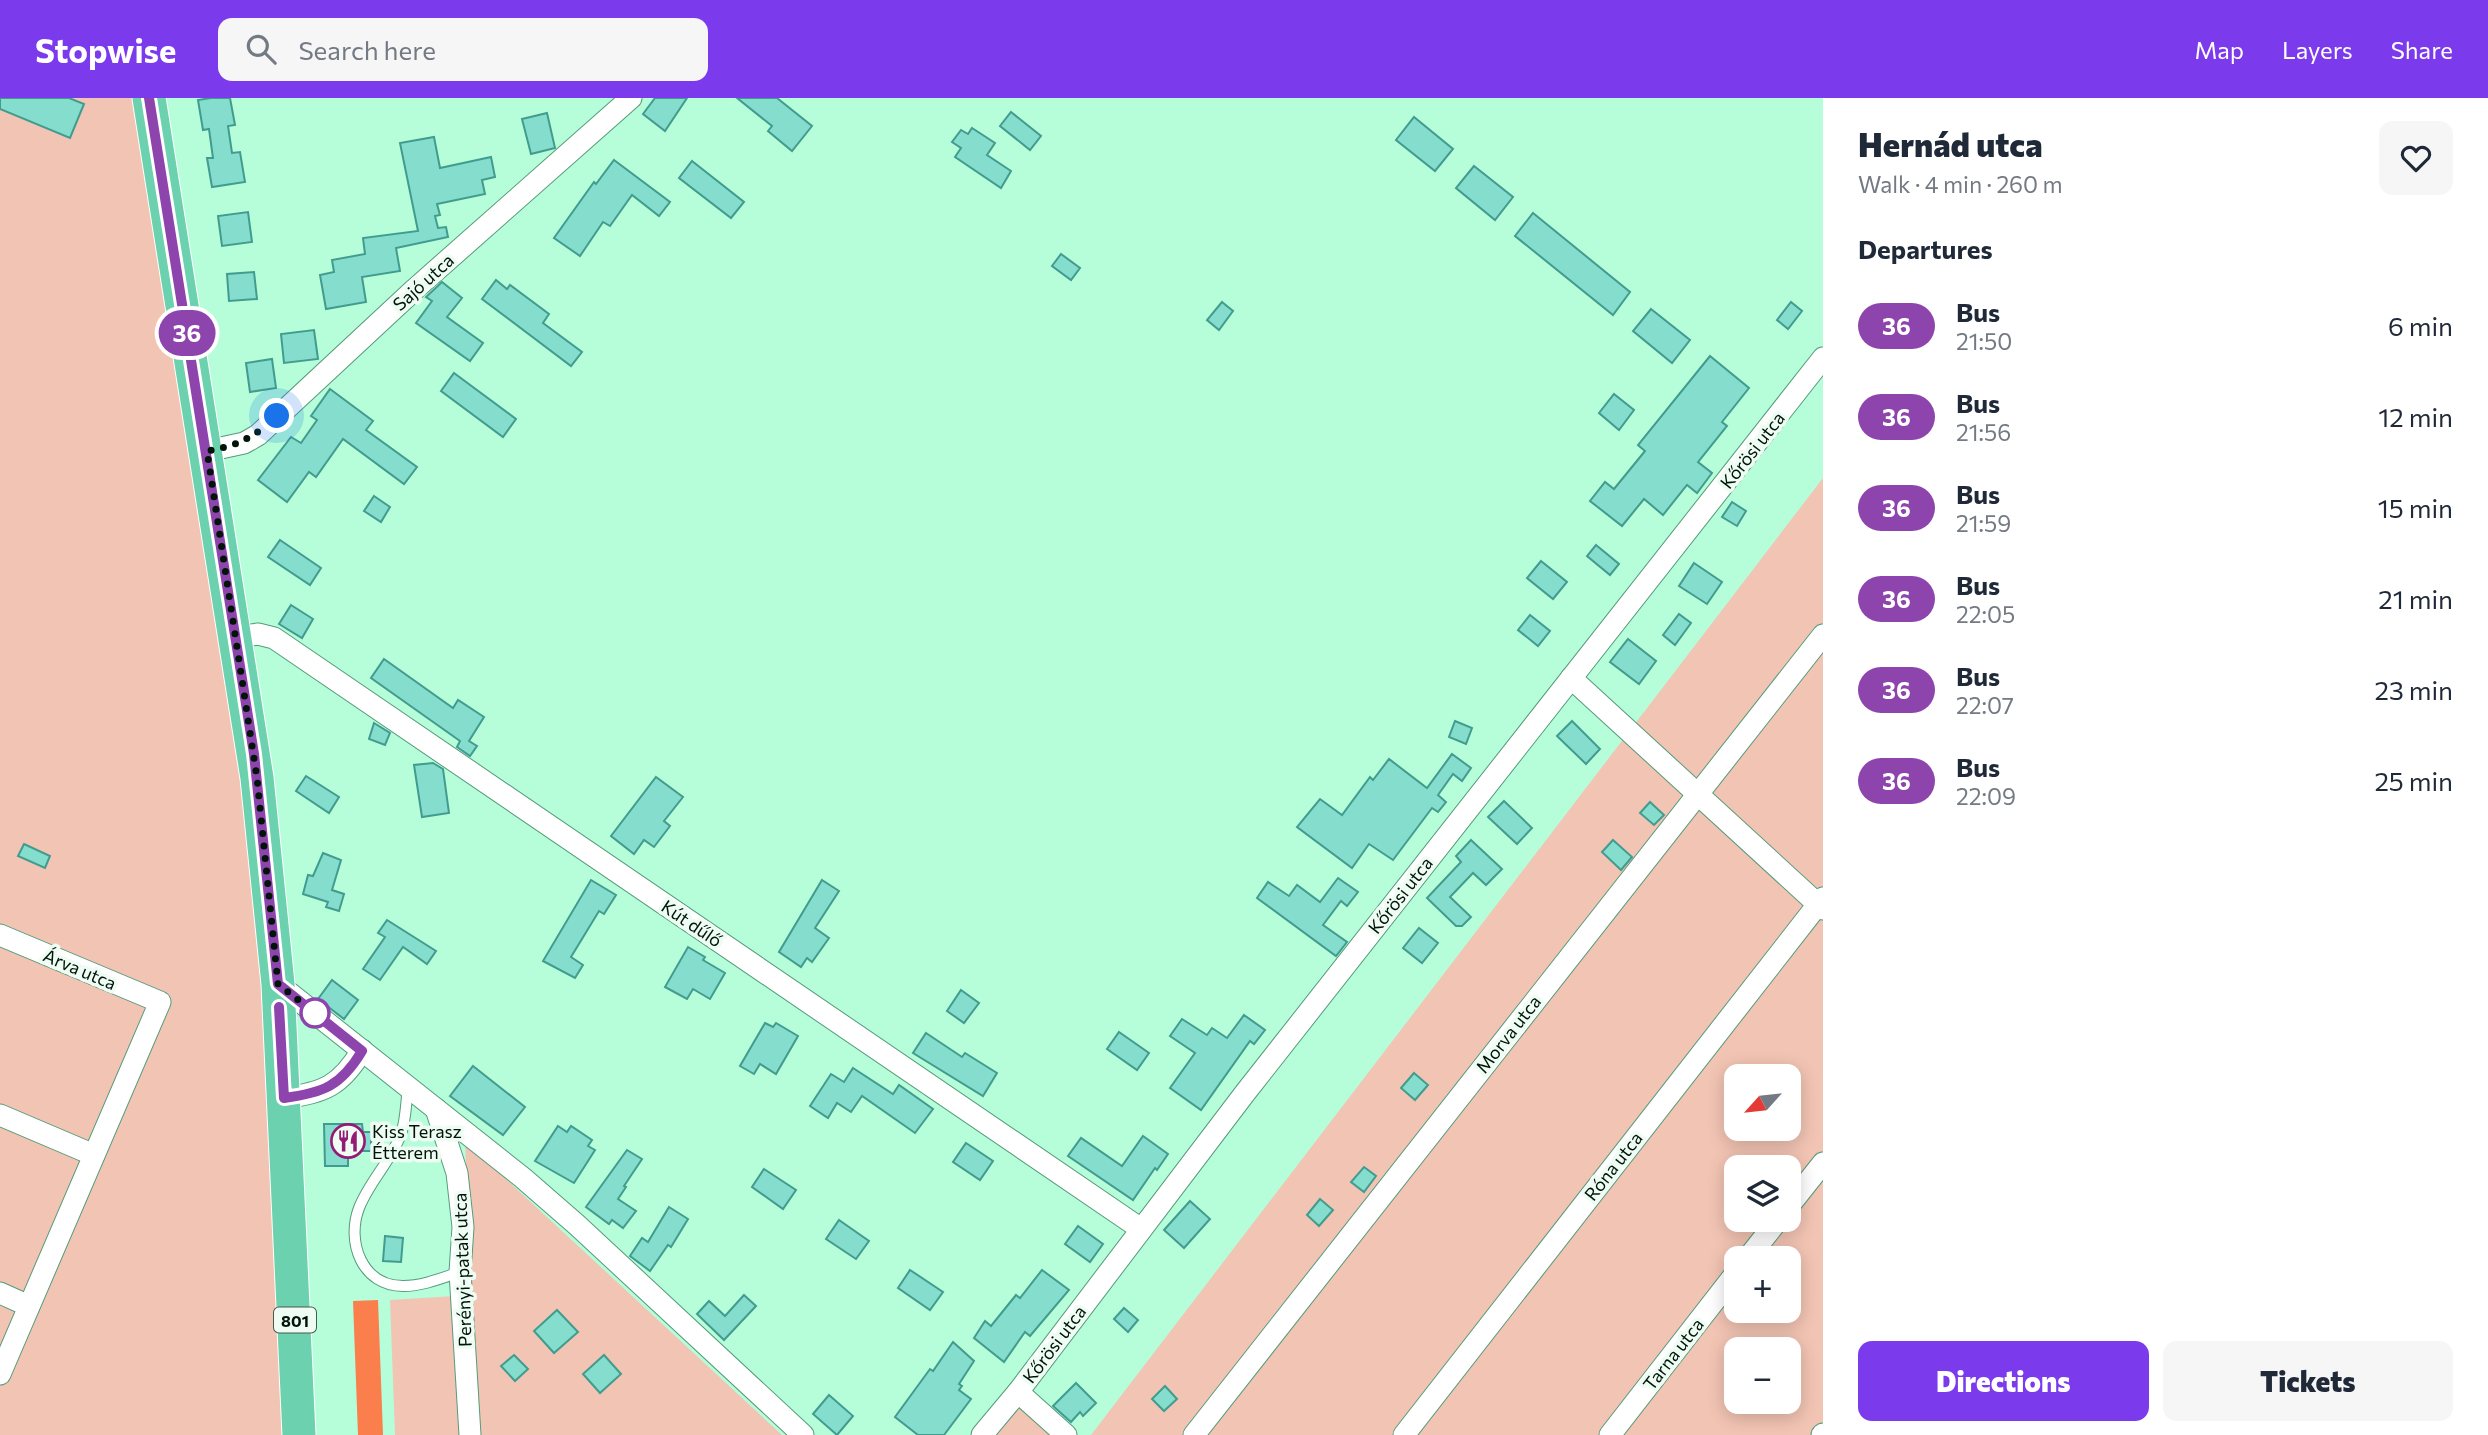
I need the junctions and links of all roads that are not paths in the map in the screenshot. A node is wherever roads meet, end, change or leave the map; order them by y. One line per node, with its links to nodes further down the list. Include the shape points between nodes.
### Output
1 (149, 98): 4 (main road, 801)
2 (631, 98): 4 (street, Sajó utca, via 258,435)
3 (1823, 359): 7 (street, Kőrösi utca)
4 (207, 451): 6 (main road, 801)
5 (1823, 635): 8 (street, Morva utca)
6 (236, 638): 11 (main road, 801, via 257,778); 20 (street, Kút dűlő, via 258,634 274,638)
7 (1571, 678): 8 (street); 20 (street, Kőrösi utca)
8 (1696, 794): 9 (street); 34 (street, Morva utca)
9 (1821, 904): 35 (street, Róna utca)
10 (0, 935): 17 (street, Árva utca, via 160,1002)
11 (278, 984): 12 (street); 14 (main road, 801)
12 (362, 1051): 13 (street); 14 (street, via 346,1073 325,1090)
13 (408, 1087): 15 (street); 23 (lane, via 402,1132 354,1224 359,1261 373,1276 402,1287)
14 (284, 1098): 29 (main road, 801)
15 (435, 1108): 23 (street, Perényi-patak utca, via 457,1173 463,1227); 31 (street, via 577,1225)
16 (0, 1115): 17 (street)
17 (94, 1155): 26 (street)
18 (1823, 1163): 19 (street)
19 (1801, 1191)
20 (1141, 1230): 28 (street, Kőrösi utca)
21 (1769, 1232): 22 (street)
22 (1757, 1246)
23 (460, 1272): 30 (street, Perényi-patak utca)
24 (1724, 1288): 36 (street, Tarna utca)
25 (0, 1293): 26 (street)
26 (29, 1306): 27 (street)
27 (0, 1374)
28 (1018, 1392): 32 (street, Kőrösi utca); 33 (street)
29 (299, 1435)
30 (470, 1435)
31 (803, 1435)
32 (982, 1435)
33 (1066, 1435)
34 (1194, 1435)
35 (1404, 1435)
36 (1610, 1435)

